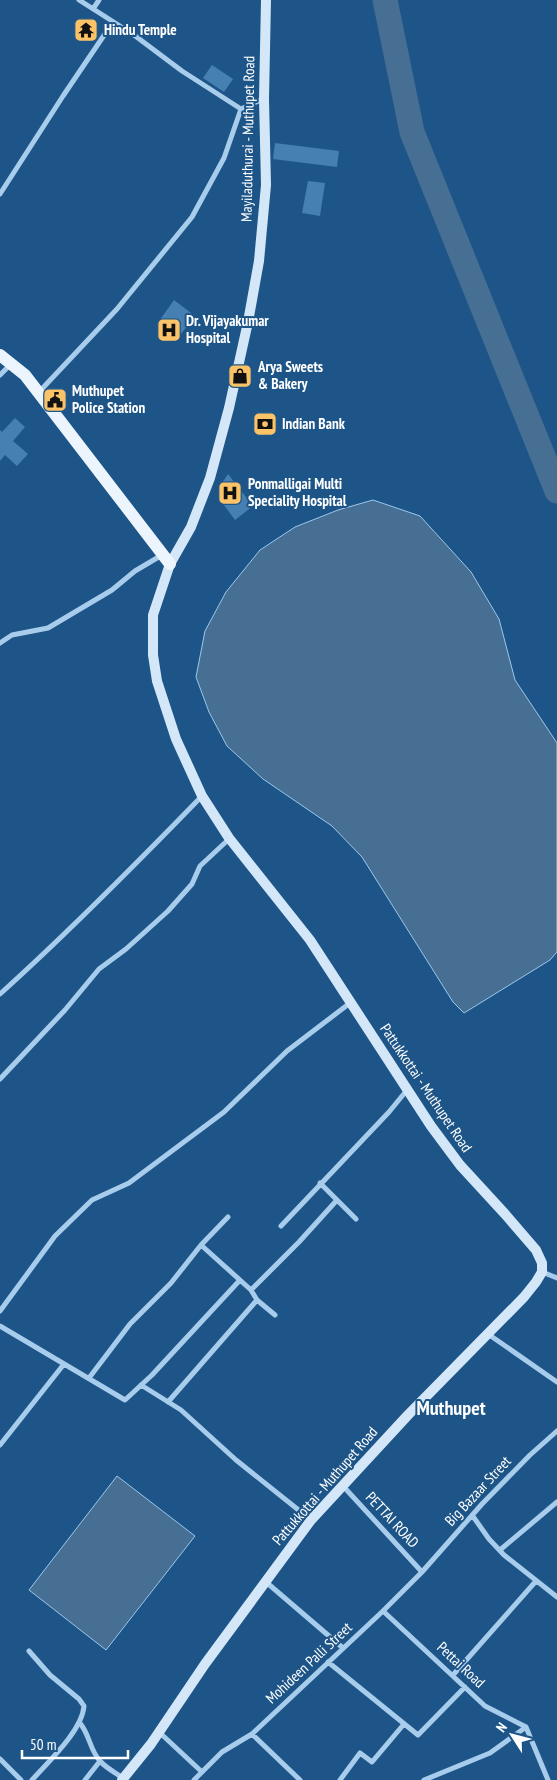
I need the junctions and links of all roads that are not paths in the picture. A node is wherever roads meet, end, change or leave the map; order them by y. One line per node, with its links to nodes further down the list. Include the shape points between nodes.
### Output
1 (79, 0): 4 (street)
2 (99, 0): 4 (street)
3 (266, 0): 6 (main road, Mayiladuthurai - Muthupet Road)
4 (93, 9): 5 (street)
5 (114, 22): 7 (street); 8 (street)
6 (264, 99): 7 (street); 13 (main road, Mayiladuthurai - Muthupet Road, via 266,186 259,261 248,322 210,478 191,527)
7 (241, 108): 12 (street, via 224,158 192,217 117,309)
8 (0, 194)
9 (0, 355): 10 (main road)
10 (12, 364): 11 (street); 12 (main road)
11 (0, 375)
12 (39, 392): 13 (main road)
13 (166, 559): 14 (street, via 135,571 112,590 48,628 12,636); 15 (main road, Pattukkottai - Muthupet Road, via 153,615 152,655 176,739)
14 (0, 643)
15 (202, 796): 16 (main road, Pattukkottai - Muthupet Road); 17 (street, via 124,877)
16 (230, 838): 18 (main road, Pattukkottai - Muthupet Road, via 310,940); 19 (street, via 200,866 192,884 168,911 99,969)
17 (0, 994)
18 (350, 1003): 20 (main road, Pattukkottai - Muthupet Road); 32 (street, via 287,1051 224,1112 129,1183 92,1200 55,1236)
19 (0, 1079)
20 (407, 1090): 21 (street); 27 (main road, Pattukkottai - Muthupet Road, via 460,1165 536,1250)
21 (320, 1184): 22 (street); 25 (street)
22 (337, 1200): 24 (street); 30 (street)
23 (228, 1218): 26 (street)
24 (356, 1219)
25 (281, 1226)
26 (200, 1245): 29 (street); 37 (street, via 171,1283 130,1324)
27 (542, 1272): 28 (street); 35 (main road, Pattukkottai - Muthupet Road, via 524,1297)
28 (557, 1278)
29 (240, 1280): 30 (street); 39 (street)
30 (251, 1290): 31 (street)
31 (257, 1300): 33 (street); 40 (street)
32 (0, 1311)
33 (275, 1315)
34 (0, 1326): 36 (street)
35 (488, 1334): 38 (street); 43 (main road, Pattukkottai - Muthupet Road)
36 (64, 1364): 37 (street); 42 (street)
37 (89, 1378): 39 (street, via 125,1400)
38 (557, 1382)
39 (141, 1385): 40 (street)
40 (168, 1402): 46 (street)
41 (557, 1431): 45 (street, Big Bazaar Street)
42 (0, 1445)
43 (343, 1486): 46 (main road, Pattukkottai - Muthupet Road); 48 (street, PETTAI ROAD)
44 (557, 1502): 47 (street)
45 (472, 1515): 47 (street); 48 (street, Big Bazaar Street)
46 (311, 1520): 49 (main road, Pattukkottai - Muthupet Road)
47 (500, 1550): 50 (street)
48 (422, 1572): 52 (street)
49 (265, 1581): 53 (street); 61 (main road, Pattukkottai - Muthupet Road)
50 (536, 1582): 51 (street); 56 (street)
51 (557, 1597)
52 (383, 1610): 53 (street, Mohideen Palli Street); 56 (street, Pettai Road)
53 (343, 1648): 55 (street, Mohideen Palli Street)
54 (29, 1651): 58 (street, via 84,1706)
55 (328, 1662): 59 (street); 62 (street, Mohideen Palli Street)
56 (453, 1675): 57 (street, Pettai Road)
57 (465, 1687): 59 (street, via 418,1735); 60 (street, Pettai Road, via 485,1706)
58 (79, 1722): 64 (street); 68 (street)
59 (404, 1724): 72 (street, via 372,1762 360,1753)
60 (526, 1727): 73 (street, via 490,1754); 74 (street)
61 (159, 1732): 65 (street); 66 (main road, Pattukkottai - Muthupet Road)
62 (252, 1734): 65 (street, Mohideen Palli Street, via 222,1752); 71 (street)
63 (0, 1758): 67 (street)
64 (100, 1761): 66 (street); 69 (street)
65 (202, 1772): 70 (street, Mohideen Palli Street)
66 (123, 1779)
67 (21, 1780)
68 (32, 1780)
69 (85, 1780)
70 (194, 1780)
71 (300, 1780)
72 (340, 1780)
73 (424, 1780)
74 (548, 1780)

